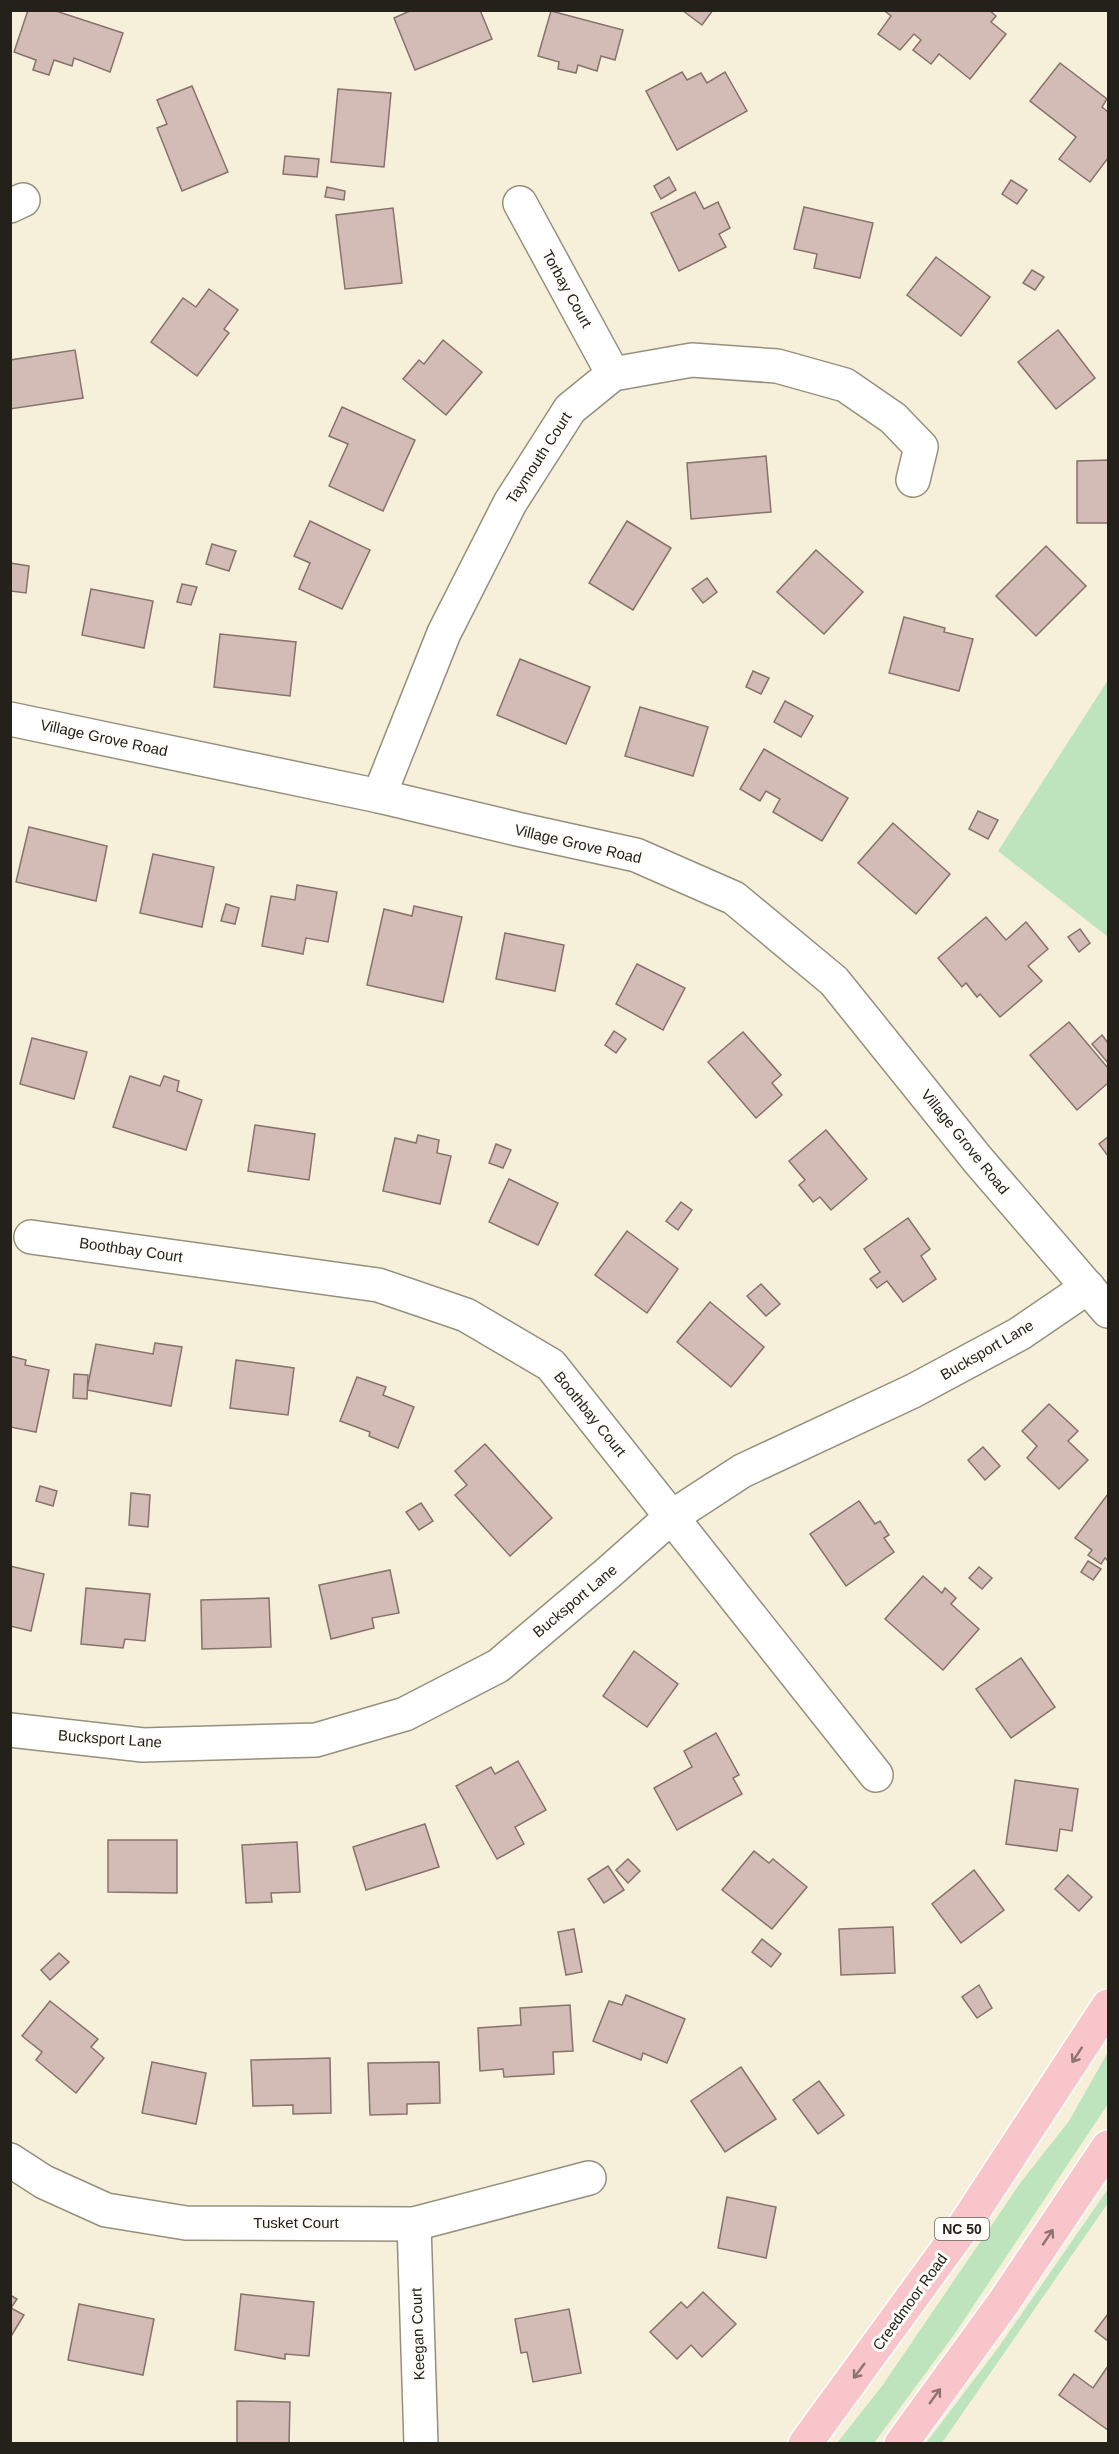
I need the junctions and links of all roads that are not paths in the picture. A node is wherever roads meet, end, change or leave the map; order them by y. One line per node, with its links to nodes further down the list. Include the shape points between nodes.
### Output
1 (520, 203): 2 (street, Torbay Court)
2 (613, 374): 3 (street, Taymouth Court, via 692,360 777,366 845,385 893,418 921,447); 5 (street, Taymouth Court, via 570,409 510,503 444,633)
3 (913, 480)
4 (10, 719): 5 (street, Village Grove Road)
5 (379, 796): 7 (street, Village Grove Road, via 636,855 734,898 834,981 978,1160)
6 (32, 1237): 8 (street, Boothbay Court, via 378,1285 466,1315 551,1365)
7 (1098, 1299): 8 (street, Bucksport Lane, via 742,1471)
8 (670, 1518): 9 (street, Bucksport Lane, via 498,1666 405,1714 316,1740 142,1745); 10 (street, Boothbay Court)
9 (10, 1730)
10 (876, 1775)
11 (1108, 2006): 17 (main road, Creedmoor Road / NC 50, one-way to 17, via 964,2226)
12 (1108, 2147): 18 (main road, one-way to 12, via 1004,2302)
13 (10, 2160): 15 (street, Tusket Court, via 44,2182 106,2210 186,2223)
14 (589, 2178): 15 (street, Tusket Court)
15 (414, 2224): 16 (street, Keegan Court)
16 (421, 2444)
17 (804, 2444)
18 (901, 2444)

